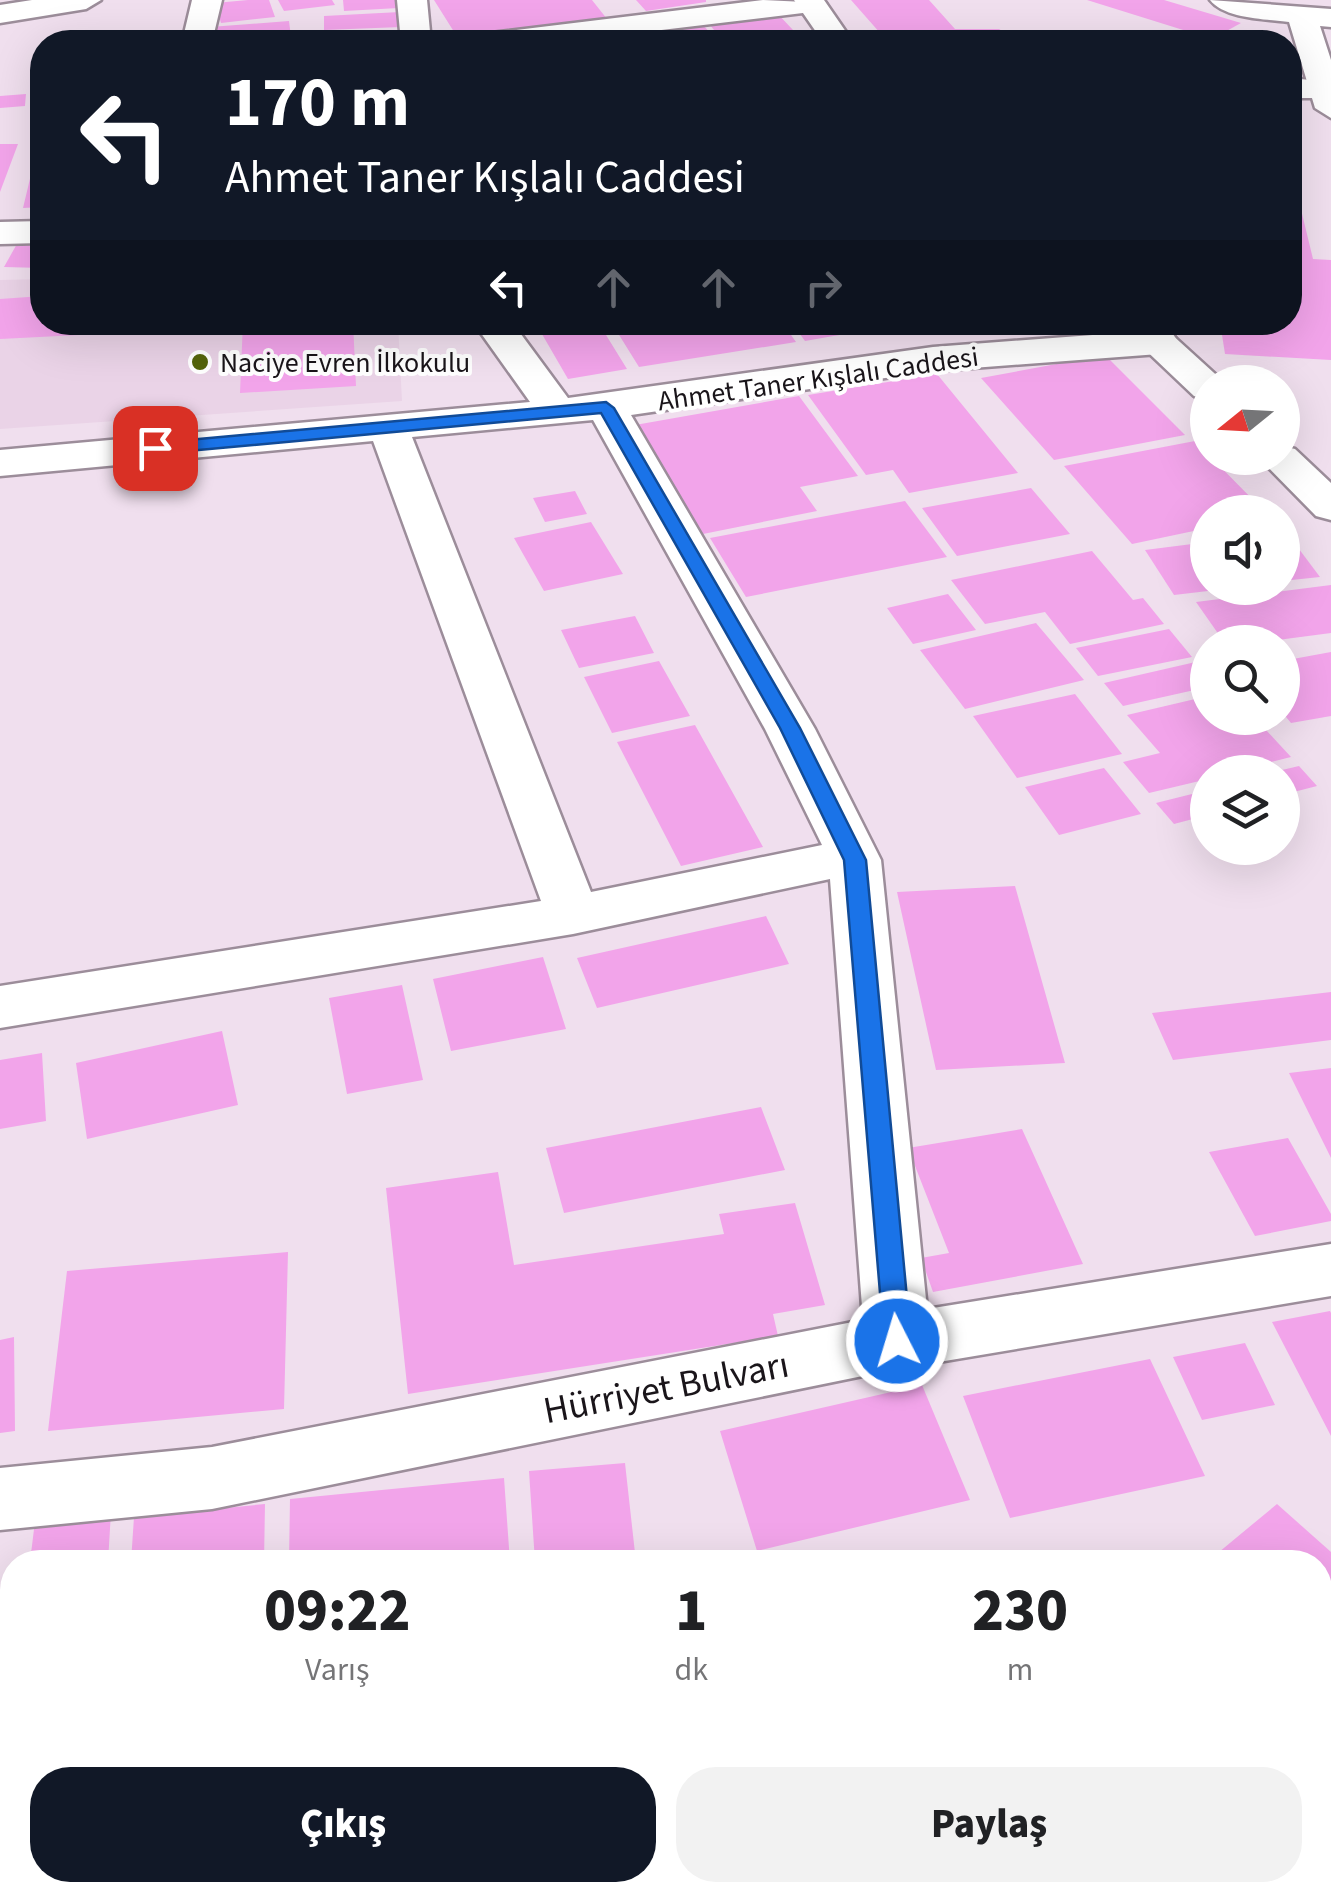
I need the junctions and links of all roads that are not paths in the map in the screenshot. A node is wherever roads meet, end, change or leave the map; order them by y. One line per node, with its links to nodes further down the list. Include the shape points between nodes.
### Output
1 (207, 0): 9 (street)
2 (412, 0): 10 (street)
3 (604, 0): 11 (street)
4 (1226, 0): 7 (street)
5 (74, 1): 8 (street)
6 (810, 1): 12 (street); 13 (street)
7 (1309, 11): 15 (street)
8 (0, 14)
9 (200, 30)
10 (415, 30)
11 (629, 30)
12 (654, 30)
13 (830, 30)
14 (1302, 91): 15 (street)
15 (1328, 99)
16 (30, 232): 17 (street)
17 (0, 233)
18 (505, 335): 22 (street)
19 (1123, 335): 22 (street, Ahmet Taner Kışlalı Caddesi)
20 (1150, 335): 21 (street)
21 (1190, 371)
22 (581, 409): 23 (street, Ahmet Taner Kışlalı Caddesi); 27 (street, via 790,728)
23 (388, 427): 24 (street, Ahmet Taner Kışlalı Caddesi); 28 (street)
24 (0, 463)
25 (1298, 475): 26 (street)
26 (1331, 507)
27 (850, 856): 28 (street); 31 (street)
28 (574, 915): 29 (street)
29 (0, 1008)
30 (1331, 1270): 31 (street, Hürriyet Bulvarı)
31 (897, 1341): 32 (street, Hürriyet Bulvarı, via 212,1478)
32 (0, 1500)

